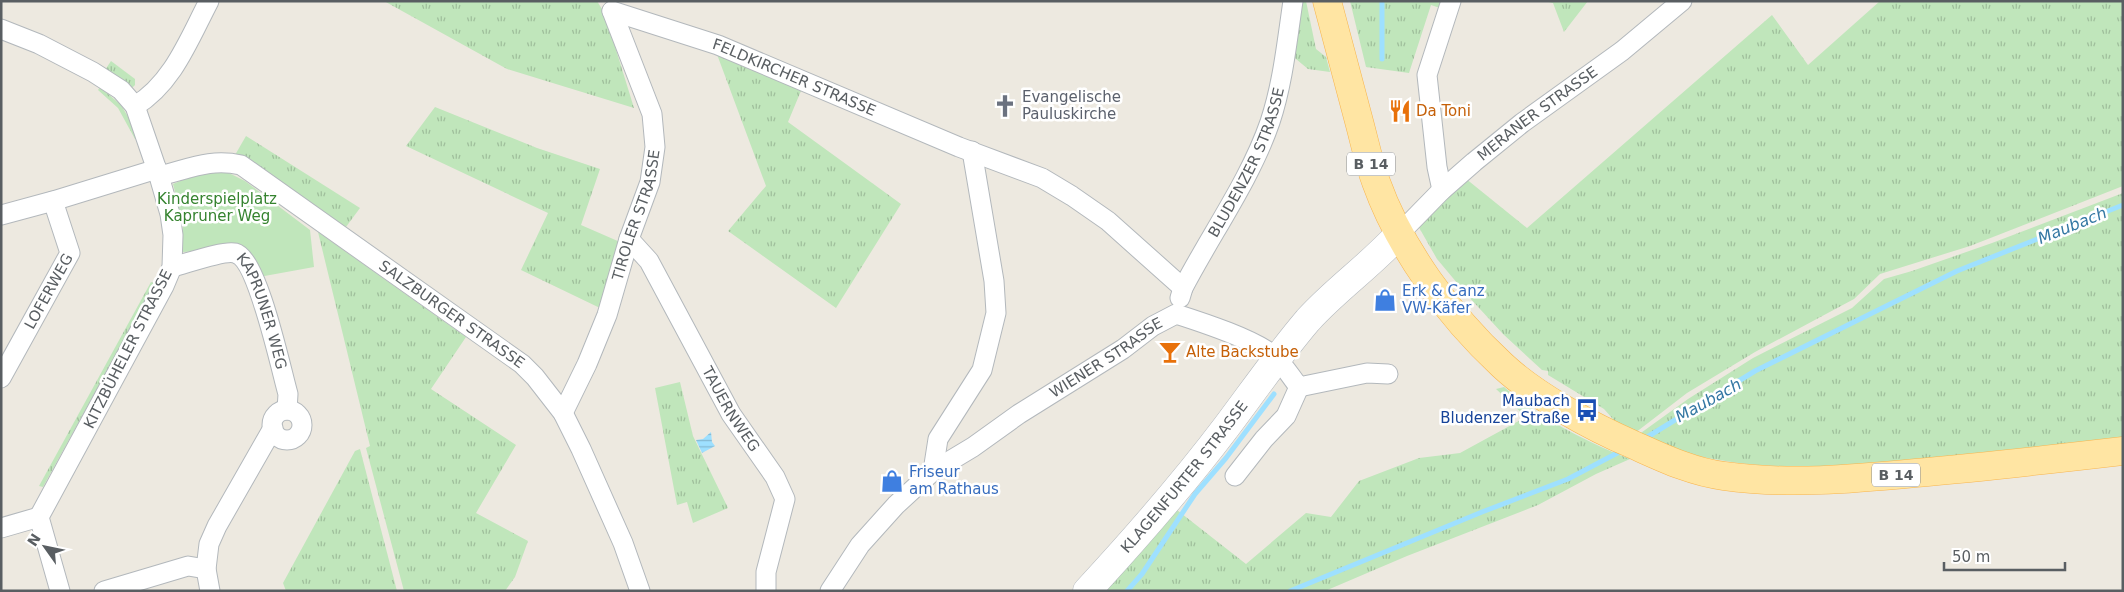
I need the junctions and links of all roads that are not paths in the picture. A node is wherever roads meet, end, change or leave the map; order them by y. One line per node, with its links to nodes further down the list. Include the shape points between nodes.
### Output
1 (209, 1): 8 (street, via 169,76 148,98)
2 (1293, 1): 17 (street, BLUDENZER STRASSE, via 1285,55 1265,134)
3 (1327, 1): 14 (main road, B 14, via 1375,181)
4 (1451, 1): 11 (street, via 1427,75)
5 (1682, 1): 11 (street, MERANER STRASSE, via 1622,50 1522,123)
6 (612, 12): 9 (street, FELDKIRCHER STRASSE, via 718,45); 15 (street, TIROLER STRASSE, via 652,114 654,147 650,182)
7 (1, 29): 8 (street, KITZBÜHELER STRASSE, via 39,44 93,72 121,90)
8 (135, 106): 10 (street, KITZBÜHELER STRASSE)
9 (972, 151): 17 (street, FELDKIRCHER STRASSE, via 1042,178 1072,196 1108,221); 27 (street, via 994,281 996,313 982,370 938,439)
10 (158, 172): 12 (street, SALZBURGER STRASSE); 16 (street, KITZBÜHELER STRASSE, via 174,235); 24 (street, SALZBURGER STRASSE, via 213,162 241,165 522,364)
11 (1442, 190): 14 (street, MERANER STRASSE)
12 (53, 202): 13 (street, SALZBURGER STRASSE); 21 (street, LOFERWEG, via 70,253)
13 (1, 215)
14 (1399, 234): 19 (street, via 1310,318); 26 (main road, B 14, via 1464,325 1503,366 1585,421 1648,452 1701,471 1722,476 1797,481 1878,477)
15 (629, 238): 24 (street, TIROLER STRASSE, via 607,315); 36 (street, TAUERNWEG, via 649,260 731,414 775,477 786,499 766,572)
16 (172, 267): 23 (street, KAPRUNER WEG, via 228,253 240,256 248,264 257,283 288,394); 29 (street, KITZBÜHELER STRASSE)
17 (1183, 288): 18 (street, BLUDENZER STRASSE)
18 (1176, 314): 19 (street, WIENER STRASSE, via 1230,334); 27 (street, WIENER STRASSE)
19 (1276, 358): 22 (street); 38 (street, KLAGENFURTER STRASSE, via 1228,426)
20 (1388, 374): 22 (street, via 1367,373)
21 (1, 378)
22 (1299, 387): 28 (street, via 1286,416)
23 (287, 410): 25 (street, via 275,416); 25 (street, via 302,420 298,435 284,440)
24 (563, 413): 35 (street, SALZBURGER STRASSE, via 623,543)
25 (273, 428): 31 (street, via 217,526 209,544)
26 (2123, 451)
27 (933, 471): 37 (street, WIENER STRASSE, via 860,545)
28 (1235, 476)
29 (39, 517): 30 (street); 32 (street)
30 (1, 528)
31 (206, 569): 33 (street, via 188,566); 34 (street)
32 (60, 591)
33 (104, 591)
34 (210, 591)
35 (640, 591)
36 (766, 591)
37 (830, 591)
38 (1087, 591)

